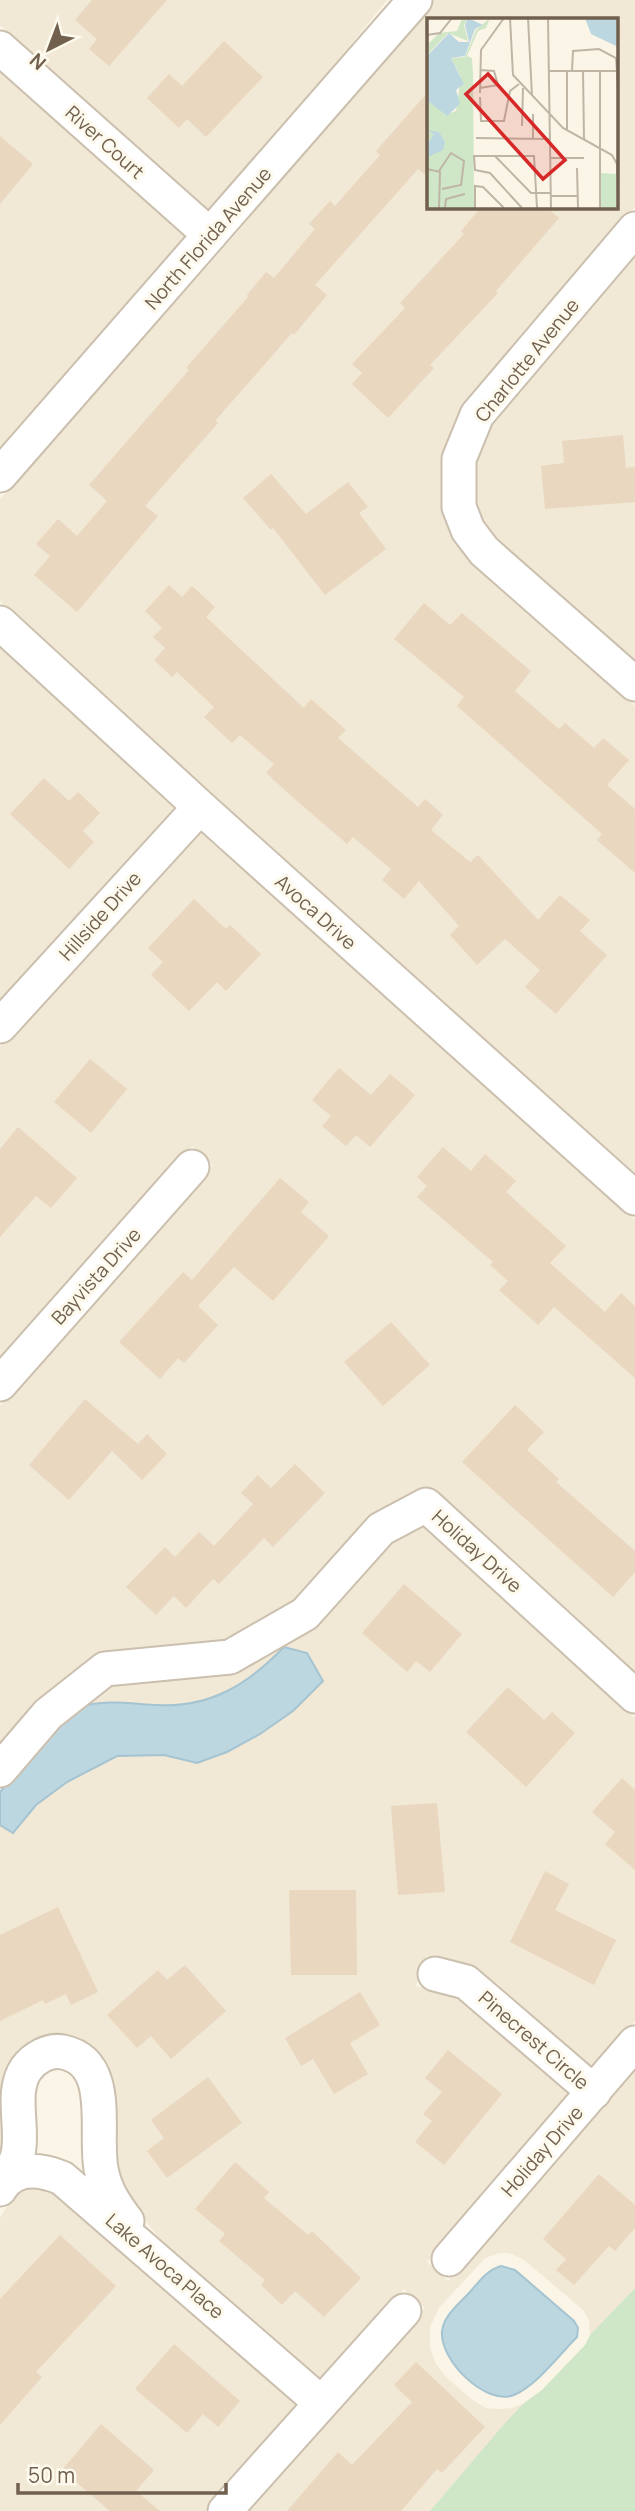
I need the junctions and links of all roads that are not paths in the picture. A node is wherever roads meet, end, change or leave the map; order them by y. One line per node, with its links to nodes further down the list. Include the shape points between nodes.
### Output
1 (415, 0): 4 (street, North Florida Avenue)
2 (0, 48): 4 (street, River Court)
3 (635, 229): 7 (street, Charlotte Avenue, via 477,415 458,459 459,507 468,530 484,551)
4 (210, 235): 5 (street, North Florida Avenue)
5 (0, 475)
6 (0, 623): 8 (street, Avoca Drive)
7 (635, 684)
8 (200, 807): 9 (street, Hillside Drive); 11 (street, Avoca Drive)
9 (0, 1026)
10 (192, 1167): 12 (street, Bayvista Drive)
11 (635, 1198)
12 (0, 1384)
13 (635, 1696): 14 (street, Holiday Drive, via 426,1505 381,1529 305,1614 230,1657 105,1669 48,1714)
14 (0, 1770)
15 (435, 1975): 17 (street, Pinecrest Circle, via 466,1982)
16 (635, 2043): 17 (street, Holiday Drive)
17 (594, 2092): 20 (street, Holiday Drive)
18 (2, 2186): 19 (street, Lake Avoca Place, via 29,2170 48,2172); 19 (street, via 19,2151 19,2085 24,2071 46,2054 60,2051 76,2056 97,2085 101,2166 111,2201)
19 (151, 2253): 22 (street, Lake Avoca Place)
20 (449, 2259)
21 (404, 2311): 22 (street)
22 (320, 2402): 23 (street)
23 (225, 2511)

